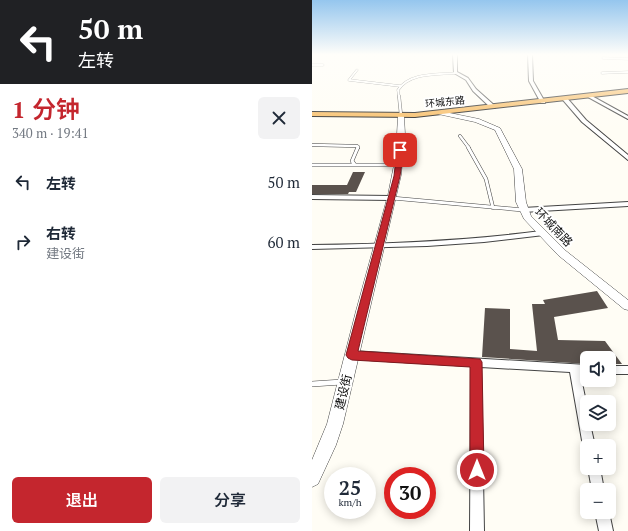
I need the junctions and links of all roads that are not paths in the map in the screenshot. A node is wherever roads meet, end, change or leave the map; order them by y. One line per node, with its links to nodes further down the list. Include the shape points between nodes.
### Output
1 (349, 80): 5 (lane)
2 (409, 80): 5 (lane)
3 (467, 80): 10 (street)
4 (531, 80): 9 (street)
5 (400, 86): 13 (lane, via 398,90)
6 (628, 91): 7 (highway, 环城东路)
7 (590, 96): 8 (highway, 环城东路); 14 (street)
8 (565, 99): 9 (highway, 环城东路); 17 (street, via 581,118)
9 (543, 102): 10 (highway, 环城东路)
10 (493, 107): 11 (highway, 环城东路)
11 (440, 112): 13 (highway, 环城东路); 25 (street, 环城南路, via 477,120 498,129 518,169)
12 (312, 114): 13 (highway, 环城东路)
13 (401, 115): 20 (street, 建设街, via 402,135)
14 (628, 118)
15 (460, 136): 24 (lane, via 482,168 489,184)
16 (312, 145): 19 (lane, via 357,146 352,161)
17 (628, 158)
18 (312, 165): 19 (lane)
19 (355, 165): 20 (lane)
20 (398, 165): 22 (street, 建设街)
21 (312, 197): 22 (street)
22 (391, 198): 24 (lane); 27 (street, 建设街)
23 (628, 204): 25 (street)
24 (493, 208): 25 (lane)
25 (523, 210): 26 (street, 环城南路)
26 (541, 233): 27 (street, via 456,242); 29 (street, 环城南路)
27 (379, 246): 28 (street); 30 (street, 建设街)
28 (312, 247)
29 (628, 306)
30 (352, 355): 31 (street); 36 (street, 建设街)
31 (476, 362): 32 (street); 41 (street)
32 (574, 368): 33 (street); 38 (street)
33 (580, 368)
34 (616, 370): 35 (street)
35 (628, 370)
36 (345, 382): 37 (lane); 39 (street, 建设街, via 328,445)
37 (312, 384)
38 (588, 439)
39 (312, 478)
40 (603, 519): 42 (street)
41 (477, 531)
42 (606, 531)

